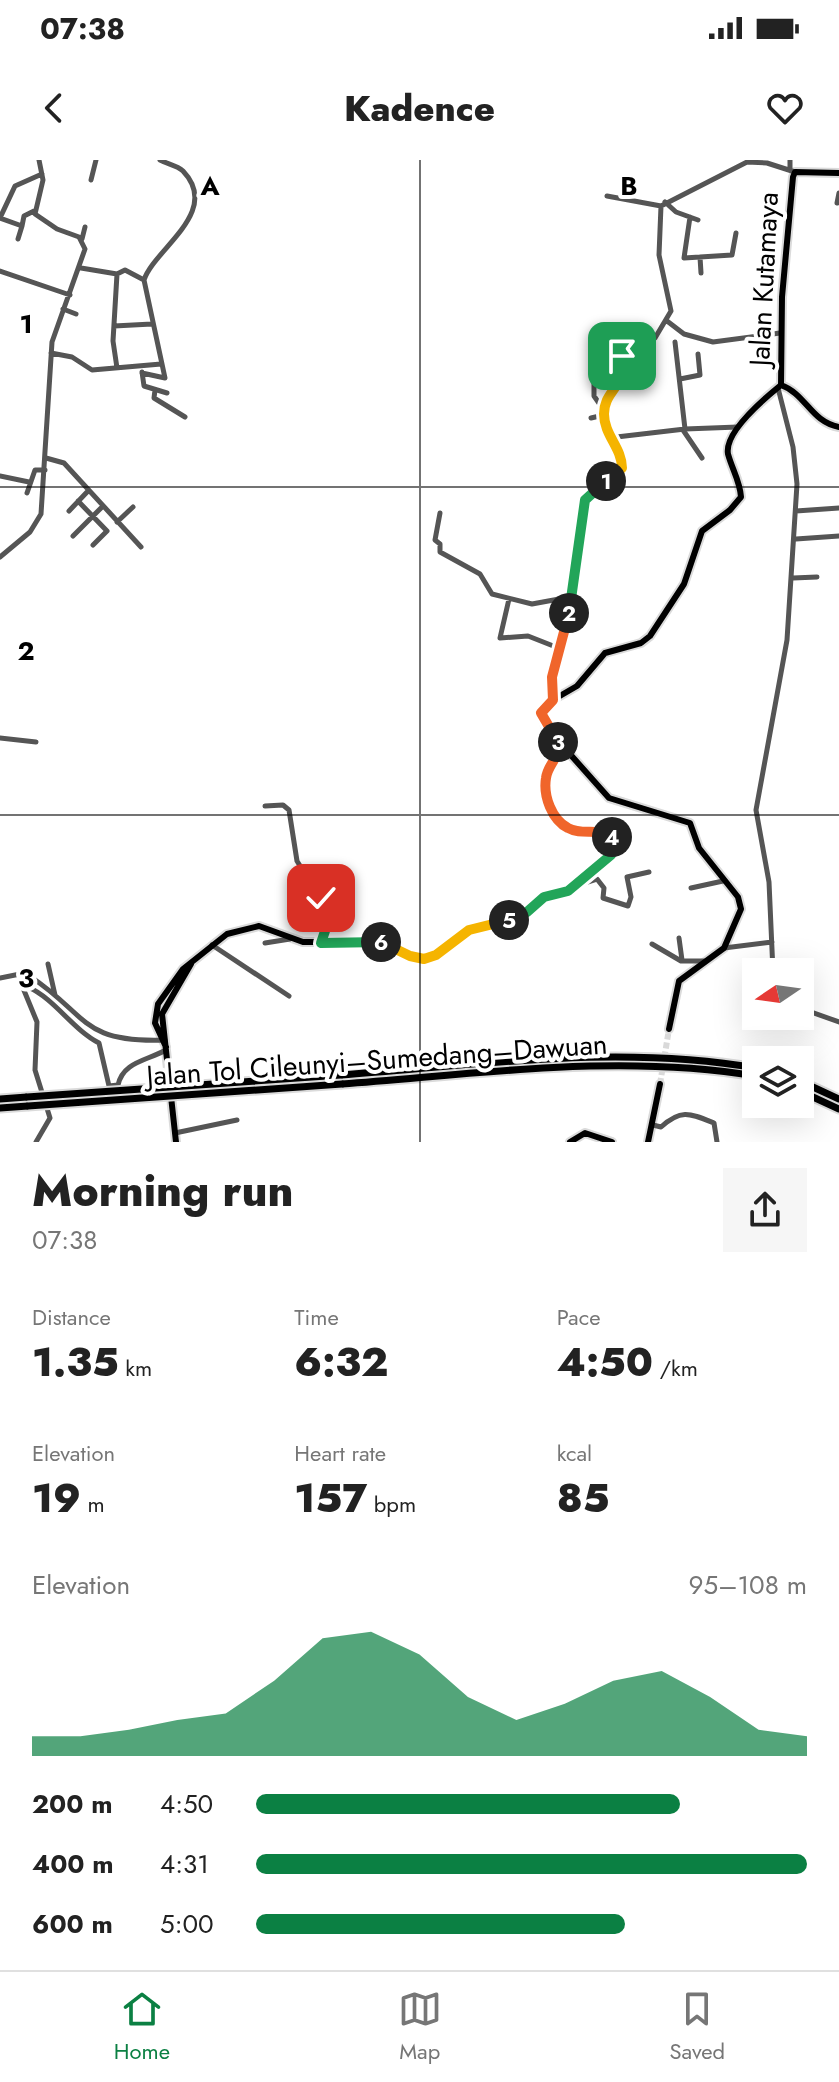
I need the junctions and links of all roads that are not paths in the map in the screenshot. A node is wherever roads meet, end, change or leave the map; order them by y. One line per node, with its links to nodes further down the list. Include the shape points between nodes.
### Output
1 (39, 160): 8 (street)
2 (96, 160): 9 (street)
3 (160, 160): 28 (street, via 186,175 192,208 183,232)
4 (790, 160): 6 (street)
5 (738, 163): 6 (street); 13 (street)
6 (793, 170): 7 (main road, Jalan Kutamaya); 35 (main road, Jalan Kutamaya)
7 (839, 173)
8 (42, 174): 14 (street); 16 (street, via 14,187)
9 (91, 180)
10 (839, 193): 12 (street)
11 (607, 196): 13 (street)
12 (837, 203)
13 (663, 204): 15 (street); 32 (street, via 659,255 671,308)
14 (34, 211): 18 (street, via 24,216); 22 (street, via 42,221)
15 (690, 217): 17 (street); 23 (street, via 683,257)
16 (0, 218): 18 (street)
17 (698, 220)
18 (22, 226): 21 (street)
19 (85, 227): 22 (street)
20 (736, 233): 23 (street, via 732,255)
21 (18, 239)
22 (82, 240): 24 (street)
23 (700, 257): 26 (street)
24 (81, 268): 27 (street); 29 (street)
25 (0, 271): 29 (street)
26 (701, 273)
27 (117, 274): 28 (street, via 127,270); 34 (street)
28 (144, 280): 33 (street)
29 (70, 295): 30 (street)
30 (63, 309): 31 (street); 37 (street)
31 (76, 314)
32 (667, 321): 35 (street, via 684,334 713,342); 47 (street, via 653,340 623,354 621,382 606,400)
33 (152, 324): 34 (street); 39 (street)
34 (114, 326): 40 (street)
35 (780, 333): 44 (main road, Jalan Kutamaya)
36 (675, 342): 42 (street)
37 (51, 353): 40 (street, via 72,357 89,369); 54 (street)
38 (698, 354): 42 (street, via 700,375)
39 (161, 364): 41 (street); 41 (street, via 164,380)
40 (117, 368): 41 (street)
41 (142, 370): 45 (street, via 144,386)
42 (680, 379): 52 (street)
43 (594, 380): 47 (street, via 594,396)
44 (779, 386): 50 (main road); 51 (main road, via 794,391 820,422); 66 (street, via 793,447)
45 (155, 390): 46 (street); 48 (street, via 154,398)
46 (167, 393)
47 (604, 412): 49 (street); 53 (street)
48 (185, 417)
49 (591, 418)
50 (738, 427): 52 (street); 81 (main road, via 728,452 741,497 702,531 684,584 658,625 646,641 605,653 577,686)
51 (839, 427)
52 (684, 429): 53 (street); 55 (street)
53 (608, 438): 78 (street, via 622,468 585,500)
54 (46, 458): 56 (street); 59 (street, via 64,463)
55 (702, 458)
56 (45, 470): 58 (street, via 35,470); 75 (street, via 38,522)
57 (0, 476): 58 (street)
58 (29, 482): 60 (street)
59 (88, 491): 61 (street); 62 (street)
60 (27, 493)
61 (78, 501): 65 (street); 68 (street)
62 (103, 506): 68 (street); 69 (street)
63 (133, 507): 69 (street)
64 (839, 508): 66 (street)
65 (69, 511)
66 (796, 511): 72 (street)
67 (440, 513): 79 (street, via 435,540 440,552 478,572 491,593)
68 (92, 515): 70 (street); 73 (street, via 107,531)
69 (117, 522): 74 (street)
70 (73, 536)
71 (839, 536): 72 (street)
72 (796, 539): 77 (street)
73 (93, 545)
74 (141, 547)
75 (0, 557)
76 (817, 577): 77 (street)
77 (793, 578): 96 (street, via 776,711 756,810 769,882)
78 (570, 597): 79 (street, via 538,604); 80 (street)
79 (507, 599): 80 (street, via 500,638 526,636)
80 (561, 649): 81 (street, via 551,684)
81 (553, 700): 83 (main road, via 541,713)
82 (0, 738): 84 (street)
83 (557, 738): 85 (main road); 86 (main road)
84 (36, 742)
85 (559, 753): 86 (main road); 90 (main road, via 546,777 555,817 573,831 609,834 614,844 608,859)
86 (574, 755): 89 (main road, via 609,798 690,823 699,848)
87 (265, 806): 92 (street, via 288,808 297,861)
88 (649, 872): 90 (street, via 627,877 628,906 603,898 597,879)
89 (723, 881): 91 (street); 101 (main road, via 741,909)
90 (574, 886): 98 (main road, via 541,898 521,915 469,930 429,958 410,956 383,942)
91 (691, 888)
92 (321, 898): 93 (street); 98 (street, via 330,916)
93 (351, 906)
94 (679, 938): 103 (street)
95 (290, 939): 97 (street); 98 (main road); 100 (main road, via 252,927)
96 (772, 942): 101 (street); 102 (street)
97 (265, 943)
98 (321, 943)
99 (652, 944): 103 (street)
100 (211, 945): 108 (street); 109 (main road)
101 (724, 948): 104 (main road)
102 (773, 958)
103 (682, 961): 104 (street)
104 (704, 961): 112 (main road, via 679,981)
105 (48, 964): 107 (street)
106 (0, 978): 107 (street, via 24,975)
107 (55, 995): 113 (street, via 94,1031)
108 (289, 996)
109 (163, 1003): 113 (main road); 113 (main road, via 155,1015)
110 (814, 1013): 111 (street)
111 (839, 1022)
112 (669, 1029)
113 (165, 1045): 127 (main road); 128 (street, via 145,1062 130,1065 118,1085 109,1086 99,1043 40,993 23,988 37,1022 35,1070 50,1118)
114 (742, 1066): 116 (highway, Jalan Tol Cileunyi–Sumedang–Dawuan, via 618,1056)
115 (742, 1074): 116 (highway, Jalan Tol Cileunyi–Sumedang–Dawuan, via 618,1065)
116 (341, 1080): 122 (highway, Jalan Tol Cileunyi–Sumedang–Dawuan, bridge)
117 (660, 1084): 126 (main road)
118 (814, 1087): 121 (highway)
119 (814, 1097): 124 (highway)
120 (0, 1099): 122 (highway, Jalan Tol Cileunyi–Sumedang–Dawuan)
121 (839, 1099)
122 (28, 1101): 123 (highway, Jalan Tol Cileunyi–Sumedang–Dawuan)
123 (0, 1108)
124 (839, 1109)
125 (237, 1120): 127 (street)
126 (653, 1125): 132 (main road); 133 (street, via 661,1127 671,1115 700,1117 714,1123)
127 (175, 1133): 129 (main road)
128 (36, 1142)
129 (176, 1142)
130 (570, 1142): 131 (main road, via 585,1133)
131 (612, 1142)
132 (648, 1142)
133 (717, 1142)

